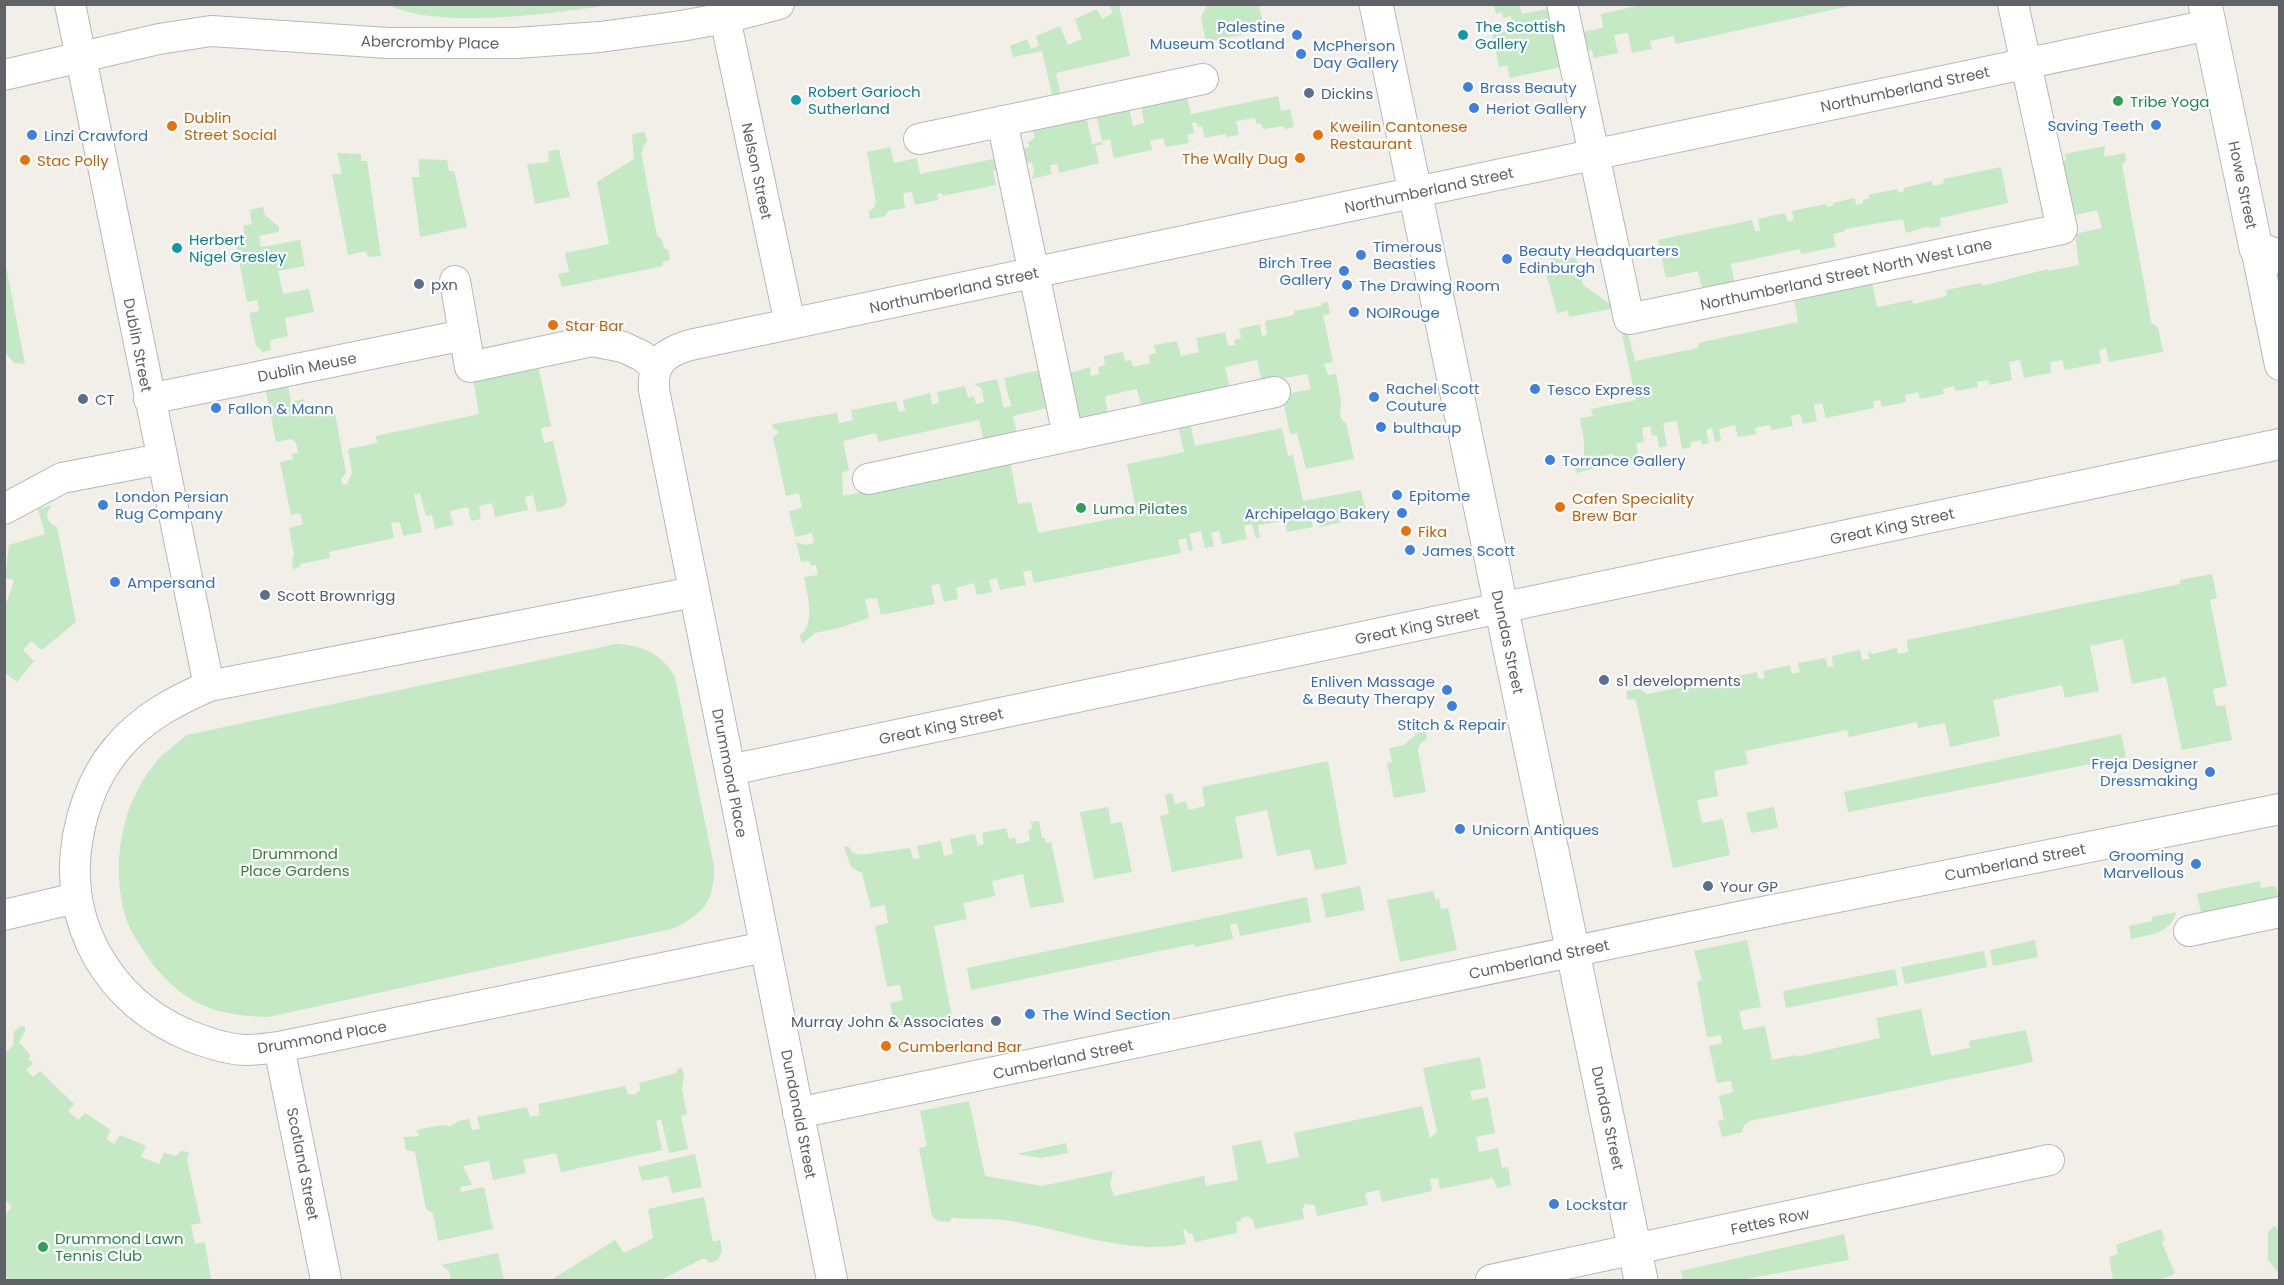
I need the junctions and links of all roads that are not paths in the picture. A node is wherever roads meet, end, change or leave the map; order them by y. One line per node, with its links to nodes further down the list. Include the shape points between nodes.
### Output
1 (70, 4): 8 (street, Dublin Street)
2 (779, 4): 7 (street, Abercromby Place)
3 (1376, 4): 15 (street, Dundas Street)
4 (1562, 4): 14 (street)
5 (2013, 4): 9 (street)
6 (2207, 15): 9 (street, Northumberland Street); 16 (street, Howe Street)
7 (725, 18): 8 (street, Abercromby Place, via 600,37 516,44 388,43 211,31); 19 (street, Nelson Street)
8 (81, 58): 10 (street, Abercromby Place); 24 (street, Dublin Street)
9 (2025, 64): 14 (street, Northumberland Street); 14 (street, Northumberland Street North West Lane, via 2061,229 1629,319)
10 (4, 75)
11 (1203, 79): 12 (street)
12 (1002, 121): 13 (street); 17 (street)
13 (919, 139)
14 (1594, 155): 15 (street, Northumberland Street)
15 (1415, 193): 17 (street, Northumberland Street); 31 (street, Dundas Street)
16 (2268, 252): 21 (street, Howe Street)
17 (1034, 273): 19 (street, Northumberland Street); 25 (street)
18 (455, 282): 20 (street)
19 (790, 324): 22 (street, Northumberland Street, via 676,349)
20 (464, 335): 22 (street, via 470,367 592,342 623,347); 24 (street, Dublin Meuse)
21 (2280, 365)
22 (656, 367): 30 (street, via 654,390)
23 (1275, 392): 25 (street)
24 (149, 399): 27 (street, Dublin Street)
25 (1068, 436): 28 (street)
26 (2280, 444): 31 (street, Great King Street)
27 (161, 459): 29 (street, via 62,478); 32 (street, Dublin Street)
28 (868, 479)
29 (4, 509)
30 (694, 592): 32 (street, Drummond Place); 33 (street, Drummond Place)
31 (1501, 608): 33 (street, Great King Street); 40 (street, Dundas Street)
32 (209, 686): 35 (street, Drummond Place, via 169,704 141,724 118,747 95,782 81,820 76,849)
33 (730, 770): 39 (street, Drummond Place)
34 (2280, 809): 40 (street, Cumberland Street)
35 (76, 898): 37 (street); 41 (street, Drummond Place, via 91,945 107,972 138,1005 172,1028 211,1044 246,1050)
36 (2280, 912): 38 (street)
37 (4, 915)
38 (2188, 931)
39 (765, 947): 41 (street, Drummond Place); 42 (street, Dundonald Street)
40 (1574, 952): 42 (street, Cumberland Street); 44 (street, Dundas Street)
41 (279, 1047): 45 (street, Scotland Street)
42 (798, 1113): 46 (street, Dundonald Street)
43 (2049, 1160): 44 (street, Fettes Row)
44 (1638, 1266): 47 (street, Fettes Row)
45 (326, 1281)
46 (832, 1281)
47 (1491, 1281)

